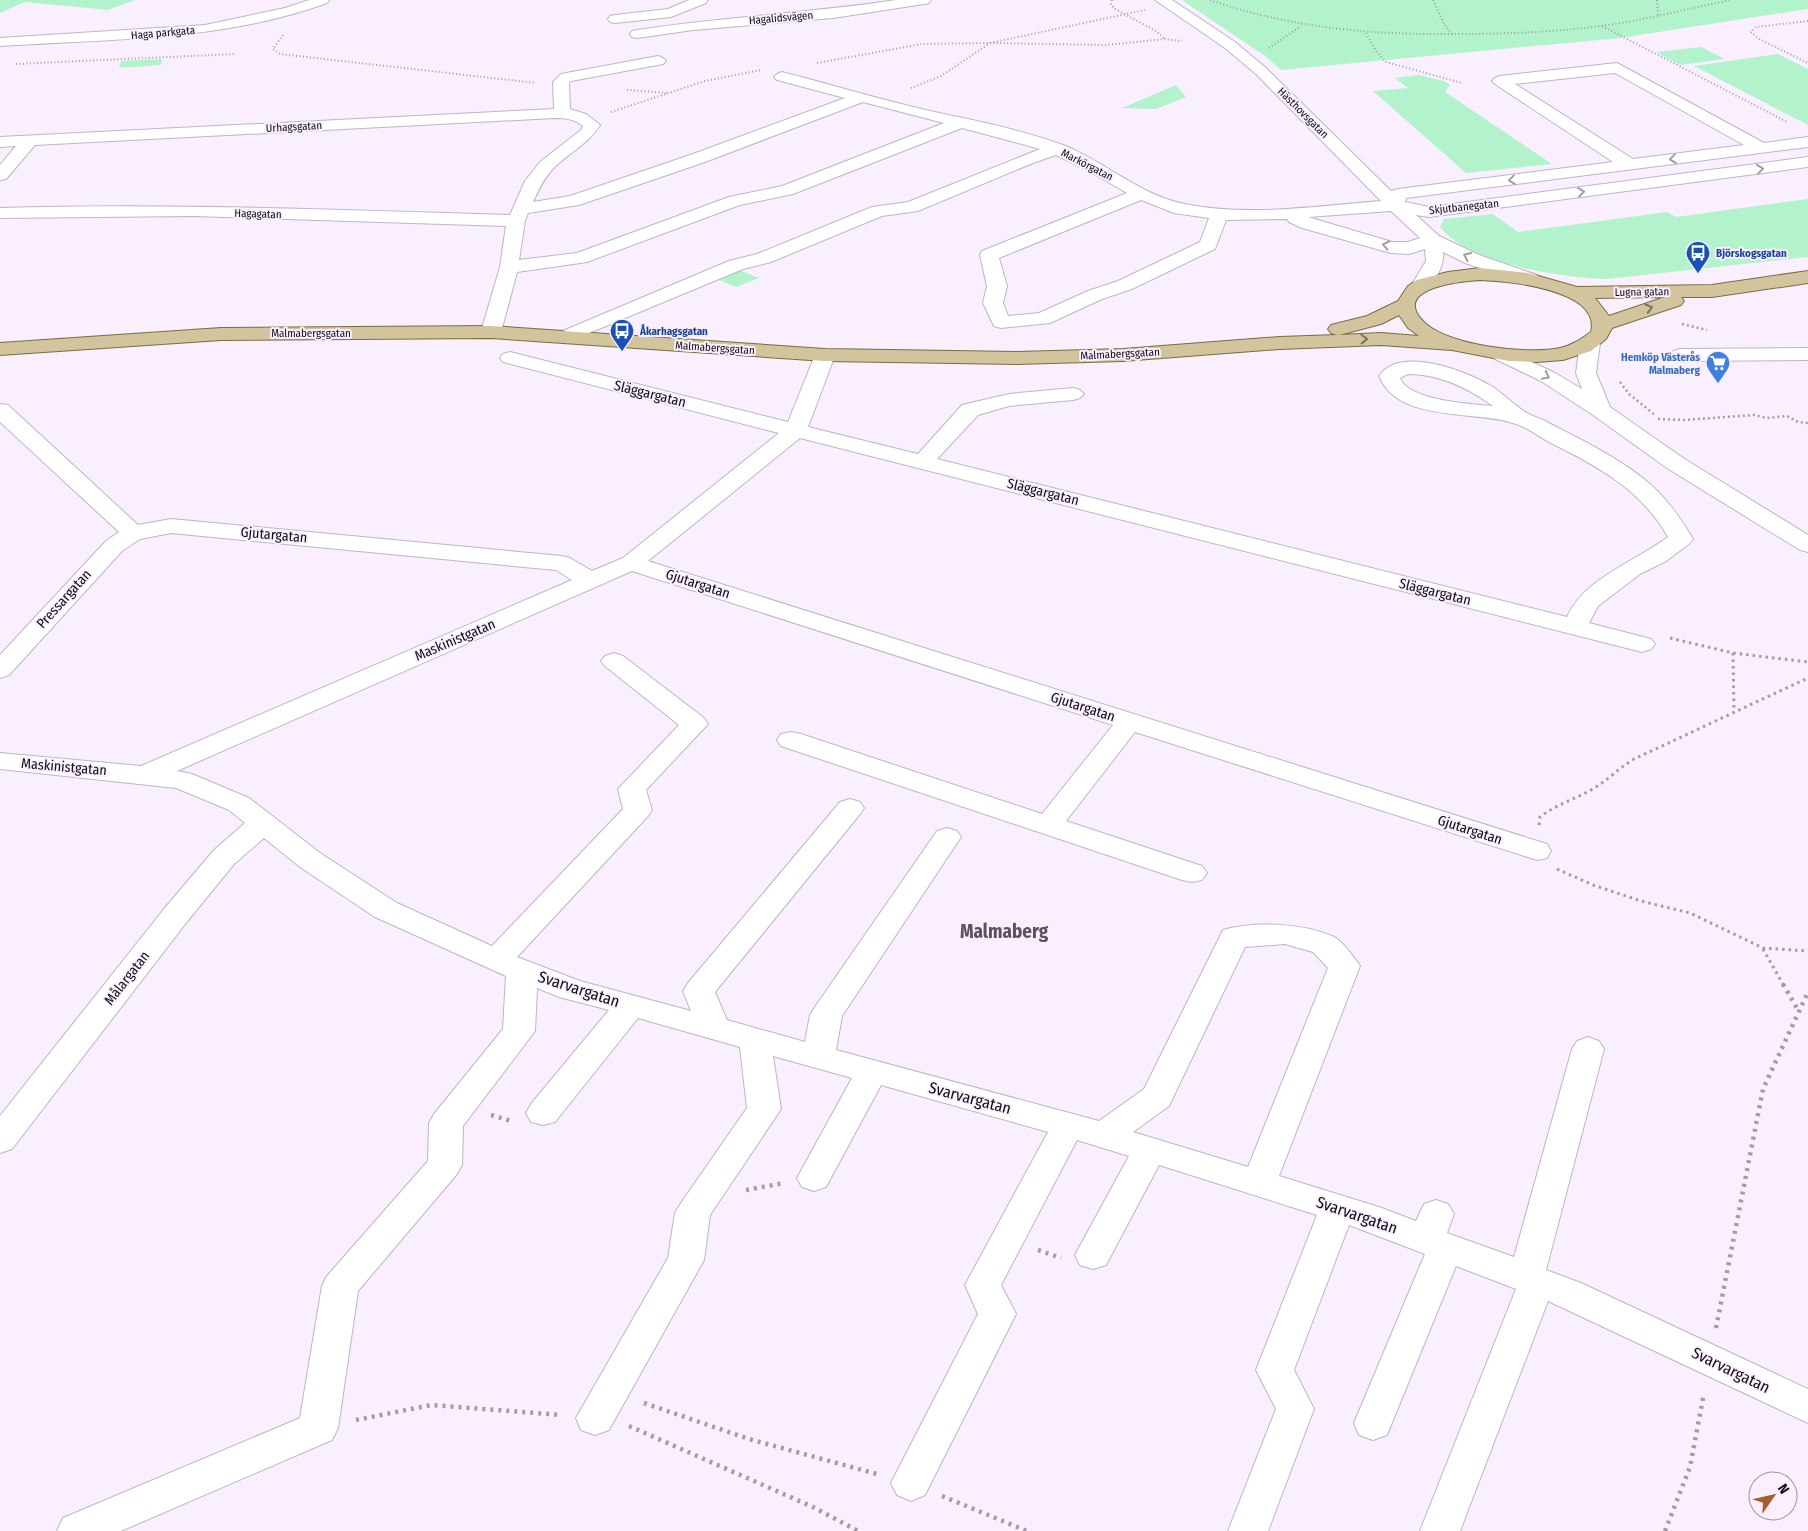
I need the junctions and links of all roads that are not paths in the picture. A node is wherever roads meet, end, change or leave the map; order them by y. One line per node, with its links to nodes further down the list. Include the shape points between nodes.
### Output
1 (322, 0): 10 (street, Haga parkgata, via 275,16 226,26)
2 (701, 0): 6 (street)
3 (924, 0): 4 (street, Hagalidsvägen)
4 (894, 2): 8 (street, Hagalidsvägen, via 833,14)
5 (1158, 4): 27 (street, Hästhovsgatan, via 1222,40 1250,62)
6 (671, 13): 7 (street); 8 (street, via 678,14)
7 (616, 19)
8 (693, 26): 9 (street, Hagalidsvägen)
9 (637, 34)
10 (2, 46)
11 (658, 62): 14 (street, via 566,77 561,82)
12 (776, 73): 13 (street, Markörgatan)
13 (870, 99): 15 (street, Markörgatan); 31 (street, Hagagatan, via 573,201)
14 (562, 113): 16 (street, Urhagsgatan); 31 (street, Urhagsgatan, via 586,119 592,125 587,133 546,166 534,181)
15 (962, 122): 20 (street, Markörgatan); 33 (street, via 787,190 735,201 580,258)
16 (30, 141): 17 (street, Urhagsgatan); 25 (street)
17 (0, 142)
18 (1808, 142): 19 (street, Skjutbanegatan)
19 (1762, 148): 21 (street, Skjutbanegatan); 23 (street, via 1617,68 1500,81)
20 (1057, 150): 26 (street, Markörgatan, via 1093,166); 42 (street, via 912,206 878,211 764,258 736,265)
21 (1703, 156): 23 (street, Skjutbanegatan, one-way to 23); 24 (street)
22 (1808, 162): 24 (street, Skjutbanegatan, one-way to 22)
23 (1630, 165): 27 (street, Skjutbanegatan, one-way to 27, via 1398,194)
24 (1731, 172): 27 (street, Skjutbanegatan, one-way to 24, via 1429,212)
25 (0, 175)
26 (1140, 194): 29 (street, Markörgatan, via 1180,208); 29 (street, via 989,255 997,286 993,303 1001,322 1043,319 1208,245)
27 (1395, 205): 30 (street, Markörgatan); 32 (street, Hästhovsgatan)
28 (0, 213): 31 (street, Hagagatan)
29 (1219, 214): 30 (street, Markörgatan)
30 (1291, 214): 32 (street, one-way to 30, via 1408,248 1391,247 1308,224)
31 (519, 215): 33 (street)
32 (1433, 240): 35 (street, Hästhovsgatan, one-way to 32, via 1472,259); 36 (street, via 1435,261)
33 (509, 267): 41 (street)
34 (1808, 276): 37 (main road, Lugna gatan)
35 (1530, 279): 36 (main road, via 1480,274 1437,280); 38 (main road)
36 (1421, 286): 39 (main road, via 1410,294)
37 (1712, 291): 38 (main road, Lugna gatan); 40 (main road, Lugna gatan, one-way to 37)
38 (1573, 293): 40 (main road, via 1589,302 1599,313)
39 (1406, 304): 43 (main road, Malmabergsgatan, via 1374,320); 45 (main road, via 1408,315 1416,325 1431,336)
40 (1603, 324): 44 (main road, via 1600,334)
41 (491, 332): 42 (main road, Malmabergsgatan); 46 (main road, Malmabergsgatan, via 221,334)
42 (564, 338): 48 (main road, Malmabergsgatan)
43 (1280, 343): 45 (main road, Malmabergsgatan, one-way to 45, via 1381,339); 48 (main road, Malmabergsgatan, via 1123,355 1017,358)
44 (1590, 343): 49 (main road, via 1553,355); 54 (street, via 1586,373)
45 (1452, 344): 49 (main road)
46 (0, 349)
47 (1808, 354): 50 (street)
48 (825, 355): 56 (street, Maskinistgatan)
49 (1502, 355): 54 (street, one-way to 54, via 1548,377)
50 (1680, 355)
51 (510, 358): 56 (street, Släggargatan)
52 (1073, 394): 57 (street, via 1009,400 970,410)
53 (0, 410): 58 (street)
54 (1601, 410): 59 (street, via 1675,463)
55 (1519, 417): 55 (street, via 1502,402 1452,376 1424,368 1406,368 1389,376 1393,385 1405,395 1424,402); 62 (street, via 1628,477 1674,523 1681,539 1658,556 1631,569 1589,601)
56 (796, 430): 57 (street, Släggargatan); 60 (street, Maskinistgatan)
57 (923, 462): 62 (street, Släggargatan)
58 (134, 533): 61 (street, Gjutargatan, via 170,526 562,563); 65 (street, Pressargatan, via 97,562)
59 (1808, 545)
60 (631, 563): 61 (street, Maskinistgatan); 66 (street, Gjutargatan)
61 (591, 581): 69 (street, Maskinistgatan)
62 (1575, 627): 63 (street, Släggargatan)
63 (1642, 644)
64 (614, 661): 76 (street, via 695,724 632,789 638,810)
65 (0, 670)
66 (1129, 722): 72 (street); 74 (street, Gjutargatan)
67 (791, 740): 72 (street)
68 (0, 761): 69 (street, Maskinistgatan)
69 (144, 775): 71 (street, Svarvargatan, via 182,780 213,792 239,804)
70 (850, 808): 78 (street, via 699,991)
71 (262, 824): 76 (street, Svarvargatan, via 386,910); 86 (street, Målargatan, via 224,857 175,916)
72 (1048, 825): 75 (street)
73 (947, 837): 81 (street, via 826,1015)
74 (1537, 851)
75 (1192, 874)
76 (509, 965): 77 (street, Svarvargatan, via 570,989); 98 (street, via 519,1031 446,1123 445,1165 340,1286 318,1428)
77 (631, 1006): 78 (street, Svarvargatan); 83 (street)
78 (714, 1028): 79 (street, Svarvargatan)
79 (755, 1039): 81 (street, Svarvargatan); 94 (street, via 764,1109 692,1212 686,1260)
80 (1588, 1049): 93 (street)
81 (819, 1057): 82 (street, Svarvargatan)
82 (872, 1071): 84 (street, Svarvargatan); 88 (street)
83 (543, 1113)
84 (1068, 1124): 85 (street, Svarvargatan); 97 (street, via 984,1285 997,1314)
85 (1104, 1135): 87 (street, Svarvargatan); 89 (street, via 1158,1097 1234,937 1286,934 1324,944 1344,966)
86 (0, 1140)
87 (1150, 1150): 89 (street, Svarvargatan); 92 (street)
88 (814, 1178)
89 (1259, 1183): 90 (street, Svarvargatan)
90 (1338, 1208): 91 (street, Svarvargatan); 99 (street, via 1276,1370 1295,1409)
91 (1436, 1234): 93 (street, Svarvargatan); 96 (street)
92 (1093, 1255)
93 (1532, 1280): 95 (street, Svarvargatan); 100 (street)
94 (602, 1405)
95 (1808, 1407)
96 (1373, 1422)
97 (912, 1483)
98 (76, 1531)
99 (1248, 1531)
100 (1440, 1531)

